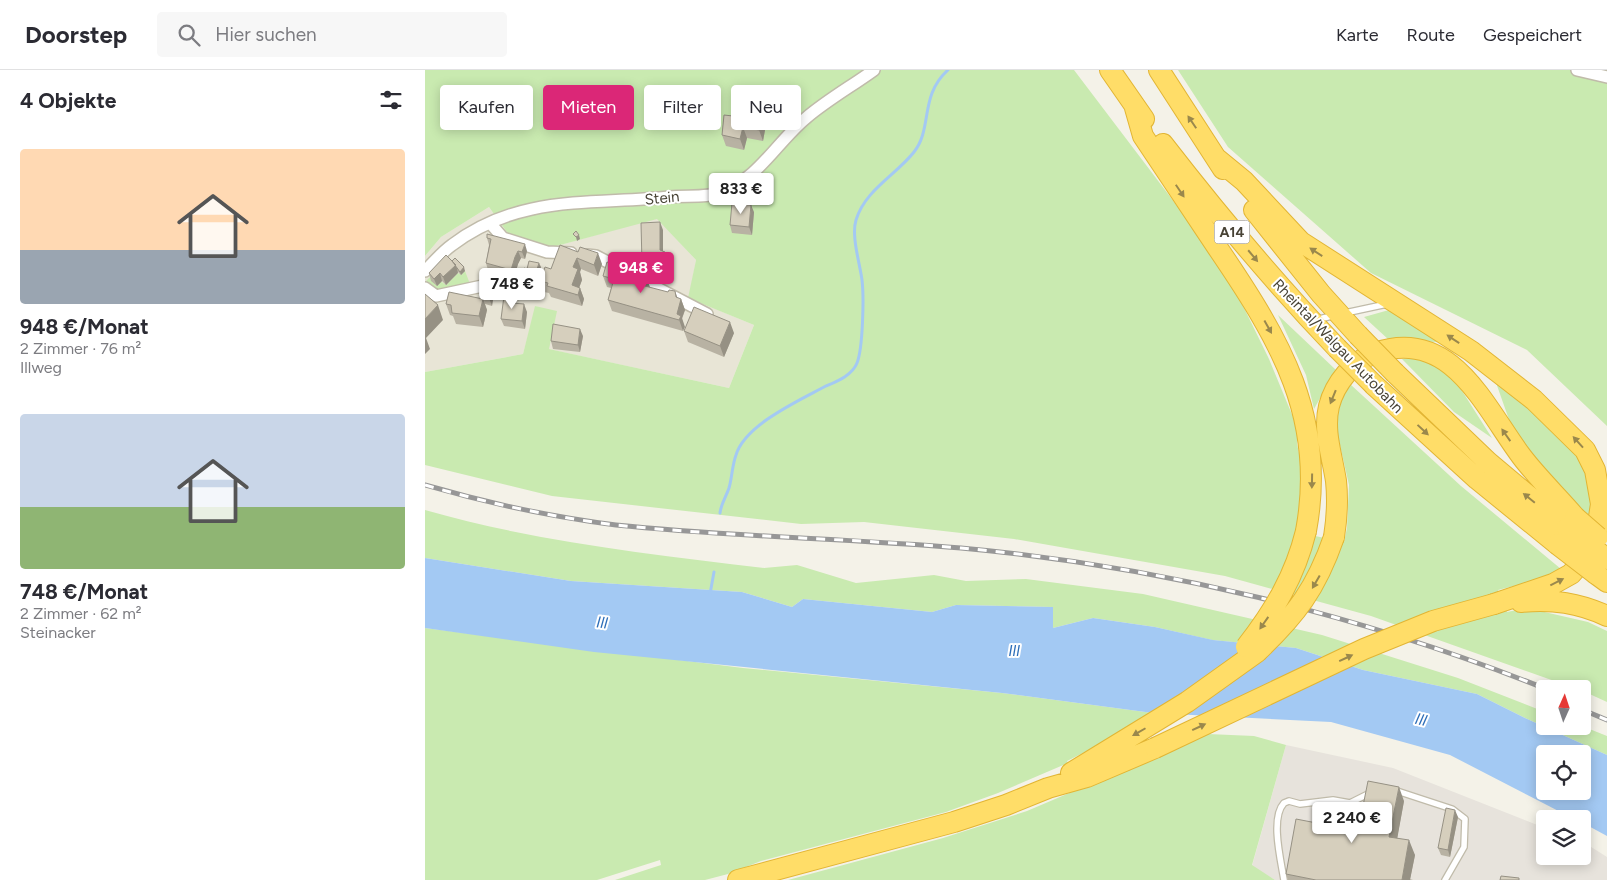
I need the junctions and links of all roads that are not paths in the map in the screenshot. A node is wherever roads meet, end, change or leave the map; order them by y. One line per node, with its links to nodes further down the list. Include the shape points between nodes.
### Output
1 (874, 70): 10 (street, Stein, via 808,116 736,186 719,193 566,202 522,210)
2 (1110, 70): 7 (highway, Rheintal/Walgau Autobahn / A14)
3 (1119, 70): 7 (lane)
4 (1159, 70): 9 (highway, Rheintal/Walgau Autobahn / A14, one-way to 4)
5 (1577, 70): 6 (street)
6 (1607, 77)
7 (1123, 90): 8 (highway, Rheintal/Walgau Autobahn / A14)
8 (1135, 108): 17 (highway, Rheintal/Walgau Autobahn / A14, one-way to 17, via 1214,210); 23 (highway, one-way to 23, bridge, via 1143,136 1270,330 1295,382 1311,450 1312,482 1301,550 1282,596 1266,622)
9 (1216, 158): 14 (highway, one-way to 9, via 1301,242 1244,181); 15 (highway, Rheintal/Walgau Autobahn / A14, via 1283,249)
10 (490, 222): 11 (street, Stein, via 450,246); 16 (street, via 503,238 547,252 596,256)
11 (425, 271)
12 (425, 288): 13 (street, via 436,296 487,285)
13 (514, 295)
14 (1394, 302): 15 (lane); 21 (highway, one-way to 14, via 1553,584 1571,574 1587,556 1597,530 1601,504 1595,470 1585,450 1534,400 1471,351)
15 (1340, 315): 17 (lane); 18 (highway, Rheintal/Walgau Autobahn / A14, one-way to 15, bridge, via 1395,374)
16 (715, 318)
17 (1311, 320): 18 (highway, Rheintal/Walgau Autobahn / A14, one-way to 18, bridge, via 1374,385 1477,480)
18 (1567, 530): 19 (highway, bridge); 20 (highway, Rheintal/Walgau Autobahn / A14, bridge); 23 (highway, one-way to 23, bridge, via 1523,458 1458,370 1443,359 1415,349 1397,348 1371,355 1358,363 1340,383 1331,402 1327,430 1337,500 1334,537 1320,575 1300,607 1257,652)
19 (1607, 546)
20 (1604, 569)
21 (1494, 604): 22 (highway, via 1563,601); 25 (highway, one-way to 21, bridge, via 1087,777 1155,748 1364,649 1433,621)
22 (1607, 616)
23 (1222, 675): 25 (highway, one-way to 25, via 1187,702)
24 (1383, 787): 29 (lane, via 1452,809 1465,819 1464,847)
25 (1048, 788): 27 (highway, via 1006,805 897,839)
26 (1377, 790): 28 (lane, via 1349,803 1333,800 1300,804 1289,801 1281,805 1277,831)
27 (738, 880)
28 (1284, 880)
29 (1445, 880)

